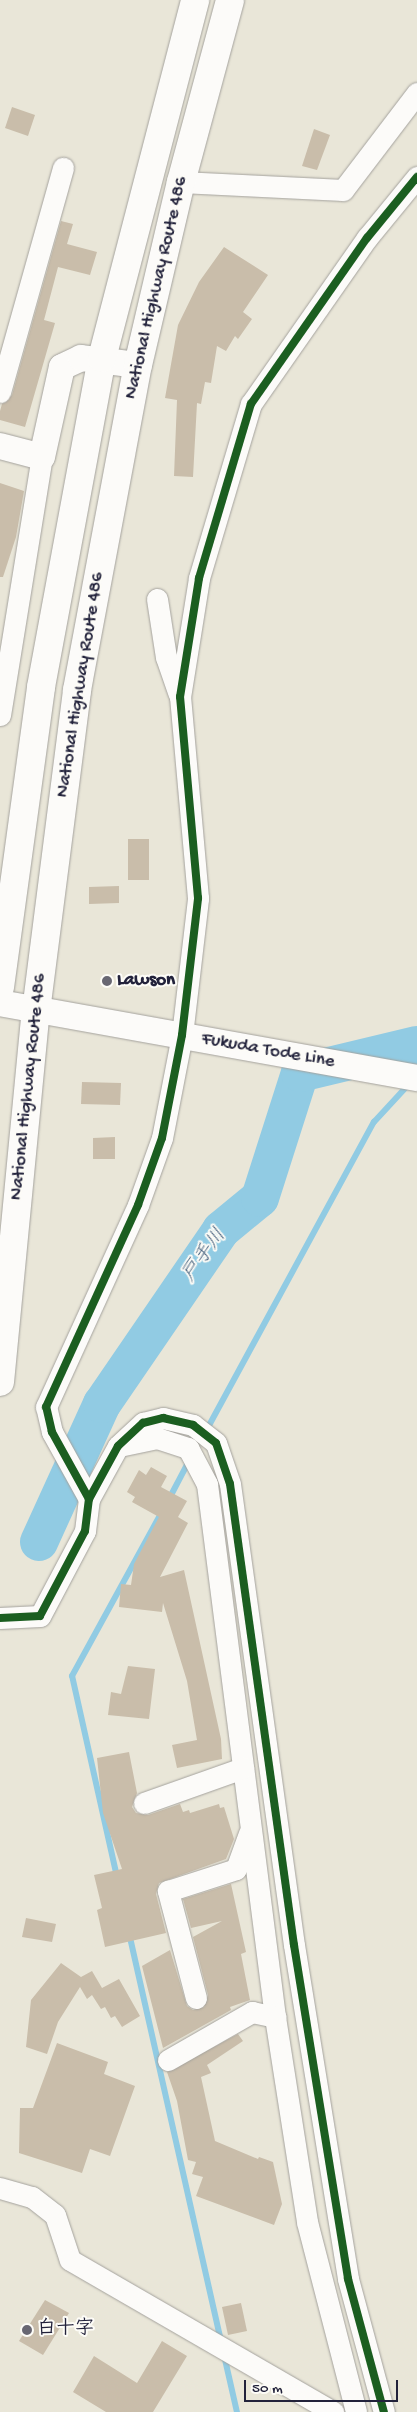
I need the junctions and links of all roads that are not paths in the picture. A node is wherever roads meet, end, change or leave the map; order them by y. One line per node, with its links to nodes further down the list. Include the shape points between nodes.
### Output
1 (195, 0): 7 (highway, National Highway Route 486)
2 (230, 0): 6 (highway, National Highway Route 486)
3 (417, 93): 6 (street, via 343,190)
4 (63, 168): 9 (street)
5 (417, 177): 14 (street, via 366,238 251,404 199,578)
6 (181, 182): 8 (highway, National Highway Route 486)
7 (102, 358): 8 (main road); 11 (main road, via 81,358 62,367); 16 (highway, National Highway Route 486, via 41,687)
8 (138, 365): 18 (highway, National Highway Route 486, via 77,690)
9 (0, 392)
10 (0, 446): 11 (main road)
11 (42, 457): 13 (street)
12 (156, 599): 14 (street, via 166,657)
13 (3, 681): 15 (street)
14 (180, 697): 19 (street, via 198,898)
15 (0, 715)
16 (0, 987)
17 (0, 1003): 18 (main road, Fukuda Tode Line)
18 (36, 1011): 19 (main road, Fukuda Tode Line); 21 (highway, National Highway Route 486)
19 (182, 1036): 20 (main road, Fukuda Tode Line); 23 (street, via 162,1138 138,1205 46,1407 52,1432)
20 (417, 1078)
21 (0, 1382)
22 (118, 1446): 23 (street); 25 (street, via 157,1438 188,1448 207,1484); 34 (street, via 143,1423 163,1418 193,1425 216,1443 230,1484 294,1945 348,2279)
23 (89, 1499): 24 (street, via 85,1531 40,1616)
24 (0, 1618)
25 (243, 1768): 26 (street); 27 (street)
26 (144, 1803)
27 (251, 1828): 28 (street, via 236,1869 168,1891); 29 (street)
28 (196, 1998)
29 (275, 2017): 30 (street, via 252,2012); 33 (street, via 307,2222)
30 (168, 2060)
31 (0, 2188): 32 (street, via 32,2197 56,2215 70,2260)
32 (334, 2412)
33 (356, 2412)
34 (384, 2412)

